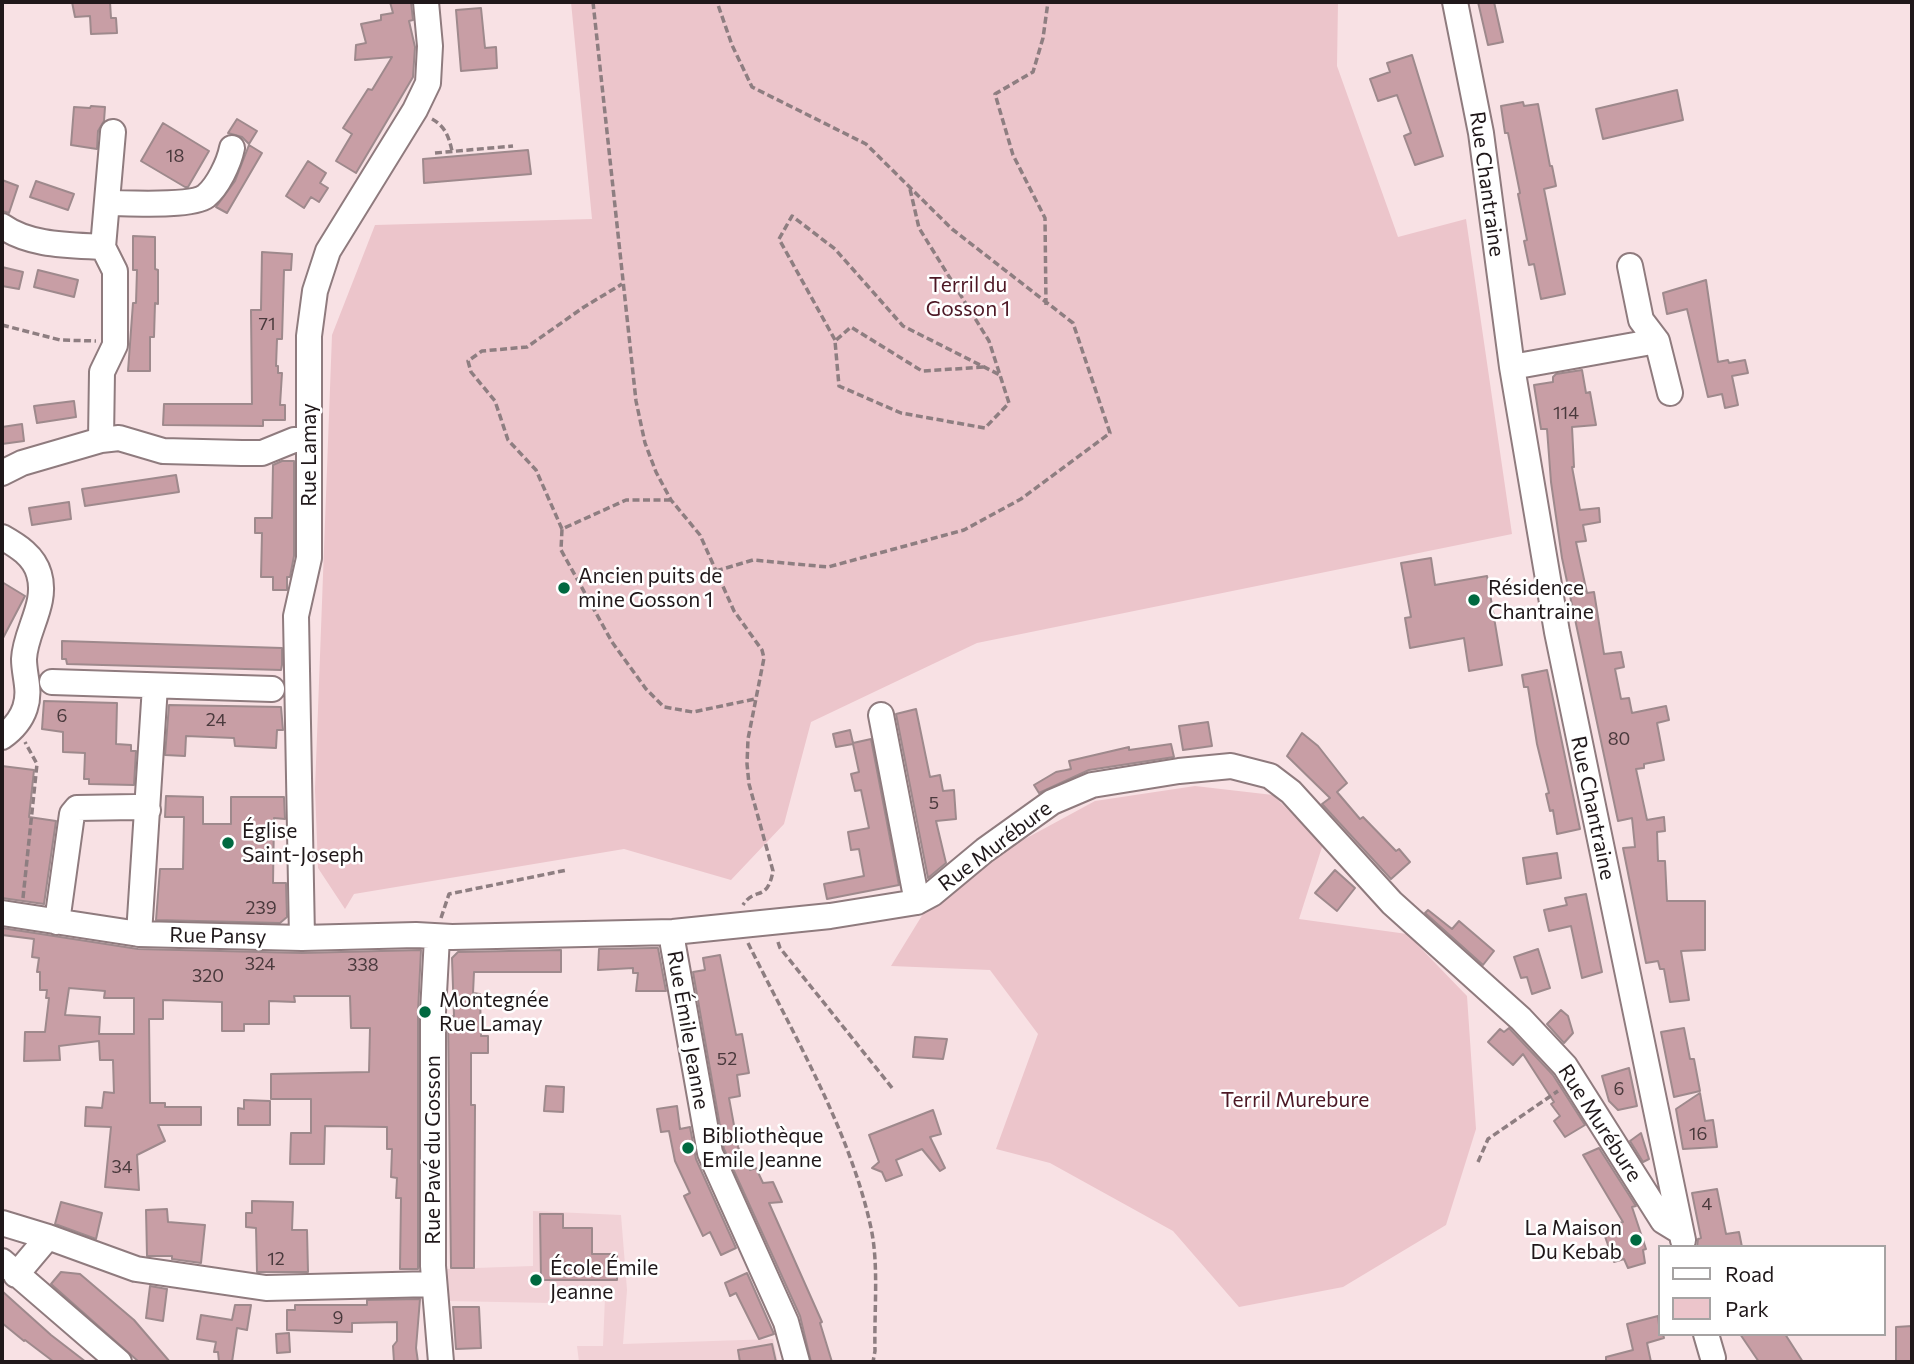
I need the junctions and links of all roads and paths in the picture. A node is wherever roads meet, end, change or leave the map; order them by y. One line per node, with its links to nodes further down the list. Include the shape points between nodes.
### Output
1 (426, 2): 6 (street, Rue Lamay, via 428,83)
2 (593, 2): 17 (path)
3 (717, 2): 12 (path, via 752,87 866,144)
4 (1048, 2): 18 (path, via 1033,72 995,94 1013,155 1045,218)
5 (1455, 2): 24 (street, Rue Chantraine, via 1481,133)
6 (415, 110): 10 (path, via 438,122 448,134); 28 (street, Rue Lamay, via 328,251 309,335)
7 (113, 132): 13 (street)
8 (513, 146): 10 (path)
9 (232, 148): 13 (street, via 211,191 200,199)
10 (452, 151): 11 (path)
11 (435, 153)
12 (910, 187): 18 (path, via 952,229); 25 (path, via 919,228 989,341)
13 (107, 203): 15 (street)
14 (2, 226): 15 (street, via 27,238)
15 (103, 247): 20 (street, via 115,271)
16 (1630, 266): 22 (street, via 1641,320)
17 (623, 283): 30 (path, via 645,443); 31 (path, via 527,347 482,351 468,361 471,372 495,401 508,440 536,470)
18 (1046, 304): 33 (path, via 1073,323 1110,433 1021,499 964,530 828,568 753,560)
19 (2, 326): 20 (path, via 66,341)
20 (115, 341): 27 (street, via 102,372)
21 (835, 341): 23 (path, via 851,327 922,371); 23 (path, via 779,239 792,216 835,249 902,326); 25 (path, via 839,386 901,413 985,428 1009,403)
22 (1657, 341): 24 (street); 26 (street)
23 (985, 367): 25 (path)
24 (1513, 367): 56 (street, Rue Chantraine, via 1557,632)
25 (1000, 375)
26 (1670, 393)
27 (101, 440): 28 (street, via 119,438 163,451 242,453 262,453 288,442); 29 (street)
28 (309, 440): 50 (street, Rue Lamay, via 309,558 296,616)
29 (2, 473)
30 (671, 500): 31 (path, via 626,500); 33 (path, via 700,535)
31 (562, 529): 37 (path, via 561,550 612,642 664,707 693,712)
32 (2, 537): 39 (street, via 28,555 40,575 39,605 24,660 27,702)
33 (716, 571): 37 (path, via 734,611 762,650)
34 (52, 682): 35 (street)
35 (155, 686): 36 (street); 40 (street)
36 (272, 689)
37 (756, 699): 46 (path, via 748,740 749,784 773,871 764,892 744,902)
38 (881, 715): 42 (street)
39 (9, 731): 43 (path, via 37,764)
40 (148, 810): 45 (street, via 77,808 72,814); 49 (street)
41 (566, 870): 47 (path, via 449,894)
42 (917, 902): 44 (street, Rue Murébure); 51 (street, Rue Murébure, via 1052,802 1092,785 1231,766 1270,776 1291,792 1392,903 1521,1019)
43 (11, 915): 45 (street, Rue Pansy)
44 (772, 921): 46 (street, Rue Murébure); 52 (path, via 780,948)
45 (57, 922): 49 (street, Rue Pansy)
46 (741, 924): 48 (street, Rue Murébure); 62 (path, via 852,1160 871,1229)
47 (438, 930): 48 (street, Rue Murébure); 50 (street, Rue Pansy, via 416,935); 58 (street, Rue Pavé du Gosson, via 433,1012)
48 (673, 932): 61 (street, Rue Émile Jeanne, via 709,1153 786,1322)
49 (139, 934): 50 (street, Rue Pansy)
50 (302, 938)
51 (1574, 1080): 53 (path, via 1489,1139); 56 (street, Rue Murébure, via 1663,1221)
52 (893, 1089)
53 (1478, 1162)
54 (2, 1223): 55 (street)
55 (48, 1237): 57 (street); 58 (street, via 136,1269 266,1289)
56 (1683, 1239)
57 (9, 1268): 59 (street)
58 (434, 1284): 60 (street, Rue Pavé du Gosson)
59 (119, 1362)
60 (442, 1362)
61 (797, 1362)
62 (873, 1362)

